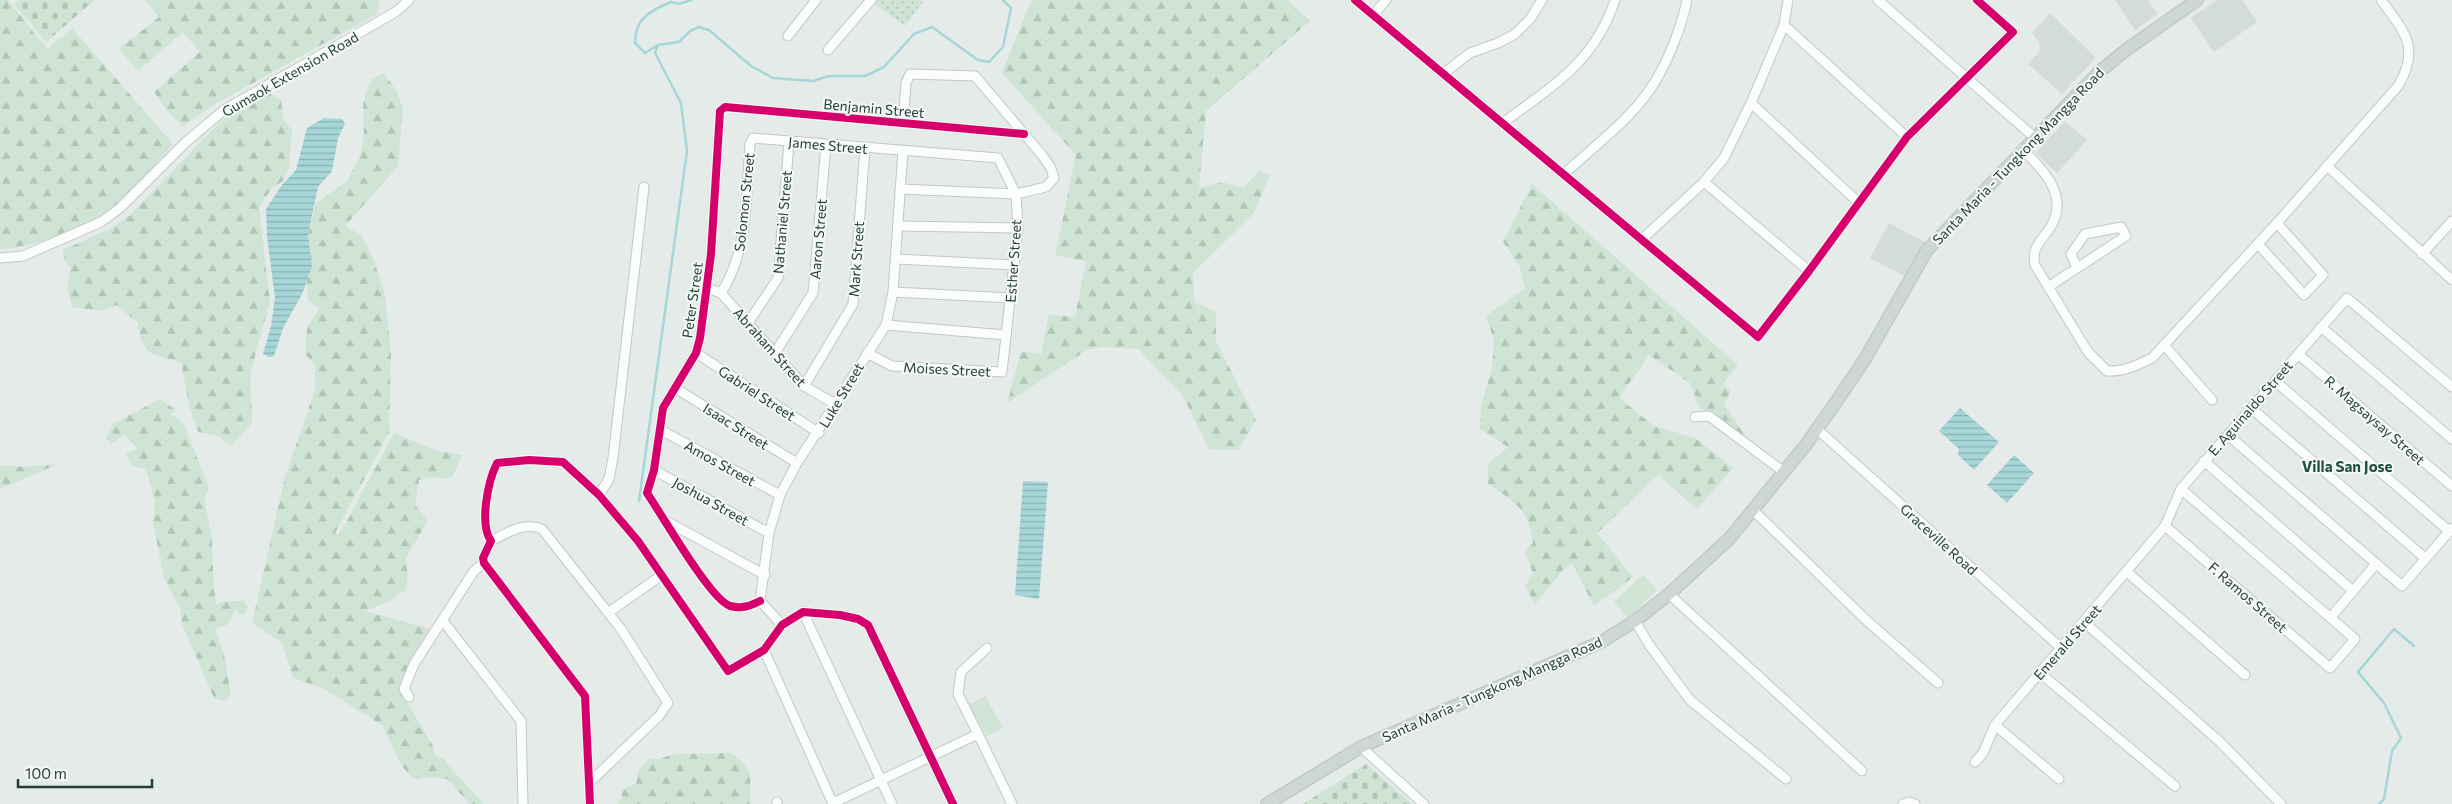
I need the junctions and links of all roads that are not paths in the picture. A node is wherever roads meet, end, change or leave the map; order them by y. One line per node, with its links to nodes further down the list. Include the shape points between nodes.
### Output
1 (409, 0): 47 (street, Gumaok Extension Road, via 397,11 224,110 101,222 23,256)
2 (816, 0): 16 (street)
3 (871, 0): 17 (street)
4 (1355, 0): 14 (street)
5 (1386, 0): 14 (street)
6 (1542, 0): 18 (street, via 1515,34 1470,53)
7 (1615, 0): 22 (street, via 1591,49 1571,72)
8 (1688, 0): 34 (street, via 1679,30 1649,91)
9 (1788, 0): 15 (street)
10 (1878, 0): 19 (street)
11 (1977, 0): 19 (street, via 2013,32)
12 (2197, 0): 26 (main road, Santa Maria - Tungkong Mangga Road, via 2108,63)
13 (2381, 0): 33 (street, via 2404,31 2409,44 2405,74)
14 (1373, 15): 18 (street)
15 (1784, 25): 20 (street); 25 (street)
16 (788, 36)
17 (828, 50)
18 (1444, 73): 22 (street)
19 (1966, 78): 25 (street); 26 (street)
20 (1752, 103): 35 (street, via 1724,158); 39 (street)
21 (721, 109): 23 (street, Benjamin Street); 54 (street, Peter Street)
22 (1504, 123): 34 (street)
23 (903, 124): 24 (street, Benjamin Street); 24 (street, via 906,83 910,74 975,76)
24 (1024, 134): 38 (street, via 1051,168 1054,178 1046,187)
25 (1907, 137): 39 (street)
26 (2034, 137): 31 (main road, Santa Maria - Tungkong Mangga Road)
27 (753, 138): 28 (street, James Street); 56 (street, Solomon Street, via 740,254)
28 (789, 143): 29 (street, James Street); 58 (street, Nathaniel Street, via 778,278)
29 (826, 145): 30 (street, James Street); 64 (street, Aaron Street, via 813,293)
30 (865, 148): 32 (street, James Street); 69 (street, Mark Street, via 853,304)
31 (2022, 149): 53 (street, via 2052,182 2058,201 2055,219 2035,248 2033,257); 76 (main road, Santa Maria - Tungkong Mangga Road, via 1927,250 1865,359)
32 (903, 151): 37 (street, Luke Street); 38 (street, Esther Street, via 998,158)
33 (2327, 166): 41 (street); 46 (street)
34 (1564, 174): 44 (street)
35 (1704, 182): 44 (street); 51 (street)
36 (644, 187): 87 (street, via 614,458 609,479)
37 (900, 189): 38 (street); 42 (street, Luke Street)
38 (1016, 194): 43 (street, Esther Street)
39 (1858, 202): 51 (street)
40 (2452, 221): 46 (street)
41 (2277, 223): 45 (street); 45 (street, via 2322,275 2304,295)
42 (899, 226): 43 (street); 48 (street, Luke Street)
43 (1018, 228): 49 (street, Esther Street)
44 (1641, 240): 51 (street, via 1758,337)
45 (2258, 244): 62 (street)
46 (2422, 254): 52 (street)
47 (0, 258)
48 (896, 259): 49 (street); 55 (street, Luke Street)
49 (1015, 265): 57 (street, Esther Street)
50 (2078, 268): 50 (street, via 2126,236 2121,228 2086,234 2071,254); 53 (street)
51 (1809, 271)
52 (2452, 280)
53 (2048, 287): 62 (street, via 2088,352 2107,371 2116,372 2152,358)
54 (706, 288): 56 (street, Abraham Street); 63 (street, Peter Street)
55 (893, 292): 57 (street); 59 (street, Luke Street)
56 (721, 293): 58 (street, Abraham Street)
57 (1011, 298): 61 (street, Esther Street)
58 (748, 323): 64 (street, Abraham Street)
59 (886, 325): 61 (street); 65 (street, Luke Street)
60 (2321, 327): 66 (street, E. Aguinaldo Street); 70 (street, E. Aguinaldo Street, via 2347,298); 80 (street)
61 (1006, 335): 67 (street, Esther Street)
62 (2164, 346): 72 (street)
63 (696, 353): 71 (street, Peter Street); 78 (street, Gabriel Street)
64 (775, 353): 69 (street, Abraham Street)
65 (867, 353): 67 (street, Moises Street, via 892,366); 73 (street, Luke Street)
66 (2298, 354): 68 (street, E. Aguinaldo Street); 85 (street, R. Magsaysay Street)
67 (1002, 372)
68 (2274, 381): 74 (street, E. Aguinaldo Street); 92 (street)
69 (804, 386): 73 (street, Abraham Street)
70 (2452, 387)
71 (675, 388): 77 (street, Peter Street, via 663,408); 82 (street, Isaac Street)
72 (2212, 400)
73 (835, 404): 78 (street, Luke Street)
74 (2251, 408): 79 (street, E. Aguinaldo Street); 95 (street)
75 (1695, 417): 84 (street, via 1710,416)
76 (1817, 429): 84 (main road, Santa Maria - Tungkong Mangga Road); 112 (street, Graceville Road)
77 (660, 430): 83 (street, Peter Street); 88 (street, Amos Street)
78 (819, 433): 82 (street, Luke Street)
79 (2228, 435): 81 (street, E. Aguinaldo Street); 97 (street)
80 (2452, 439)
81 (2204, 461): 86 (street, E. Aguinaldo Street); 101 (street)
82 (797, 463): 88 (street, Luke Street)
83 (654, 470): 90 (street, Peter Street, via 647,493); 93 (street, Joshua Street)
84 (1784, 472): 89 (main road, Santa Maria - Tungkong Mangga Road)
85 (2452, 486)
86 (2180, 489): 91 (street, E. Aguinaldo Street); 106 (street)
87 (598, 495): 94 (street, via 563,462 529,460 497,464 492,474 484,521); 99 (street)
88 (780, 495): 93 (street, Luke Street)
89 (1753, 510): 102 (main road, Santa Maria - Tungkong Mangga Road, via 1702,566); 116 (street, via 1866,620)
90 (666, 521): 100 (street); 103 (street, Peter Street, via 712,591 729,605 748,608)
91 (2165, 526): 98 (street, Emerald Street); 106 (street, F. Ramos Street, via 2330,668 2355,639)
92 (2450, 529): 95 (street)
93 (769, 533): 100 (street, Luke Street)
94 (491, 541): 96 (street); 104 (street, via 526,526 542,529)
95 (2425, 558): 97 (street, via 2402,586)
96 (484, 563): 107 (street, via 474,571); 127 (street, via 585,696)
97 (2376, 564): 101 (street)
98 (2127, 572): 109 (street, Emerald Street); 115 (street)
99 (662, 575): 104 (street); 113 (street, via 728,671)
100 (765, 575): 103 (street, Luke Street)
101 (2353, 591): 106 (street)
102 (1669, 594): 108 (main road, Santa Maria - Tungkong Mangga Road); 123 (street)
103 (760, 601): 110 (street)
104 (609, 612): 127 (street, via 668,703 659,716)
105 (803, 612): 110 (street); 121 (street, via 840,615 858,619 868,626); 126 (street)
106 (2330, 617)
107 (443, 621): 117 (street, via 414,664 404,689); 130 (street, via 521,721)
108 (1635, 621): 120 (main road, Santa Maria - Tungkong Mangga Road, via 1601,642); 124 (street, via 1690,700)
109 (2084, 622): 112 (street, Emerald Street); 139 (street, via 2220,742)
110 (782, 625): 113 (street)
111 (987, 648): 119 (street, via 961,672 958,694)
112 (2061, 648): 114 (street, Emerald Street)
113 (764, 650): 129 (street)
114 (2040, 673): 118 (street, Emerald Street); 128 (street)
115 (2245, 675)
116 (1938, 683)
117 (409, 697)
118 (1995, 725): 122 (street, Emerald Street); 125 (street)
119 (978, 734): 121 (street); 134 (street)
120 (1362, 747): 135 (main road, Santa Maria - Tungkong Mangga Road); 136 (street)
121 (930, 757): 126 (street); 133 (street)
122 (1976, 762)
123 (1862, 771)
124 (1786, 779)
125 (2060, 780)
126 (882, 781): 129 (street); 132 (street)
127 (590, 782): 131 (street)
128 (2175, 786)
129 (833, 803)
130 (523, 804)
131 (590, 804)
132 (892, 804)
133 (953, 804)
134 (1012, 804)
135 (1267, 804)
136 (1424, 804)
137 (1903, 804): 138 (street)
138 (1915, 804)
139 (2281, 804)

